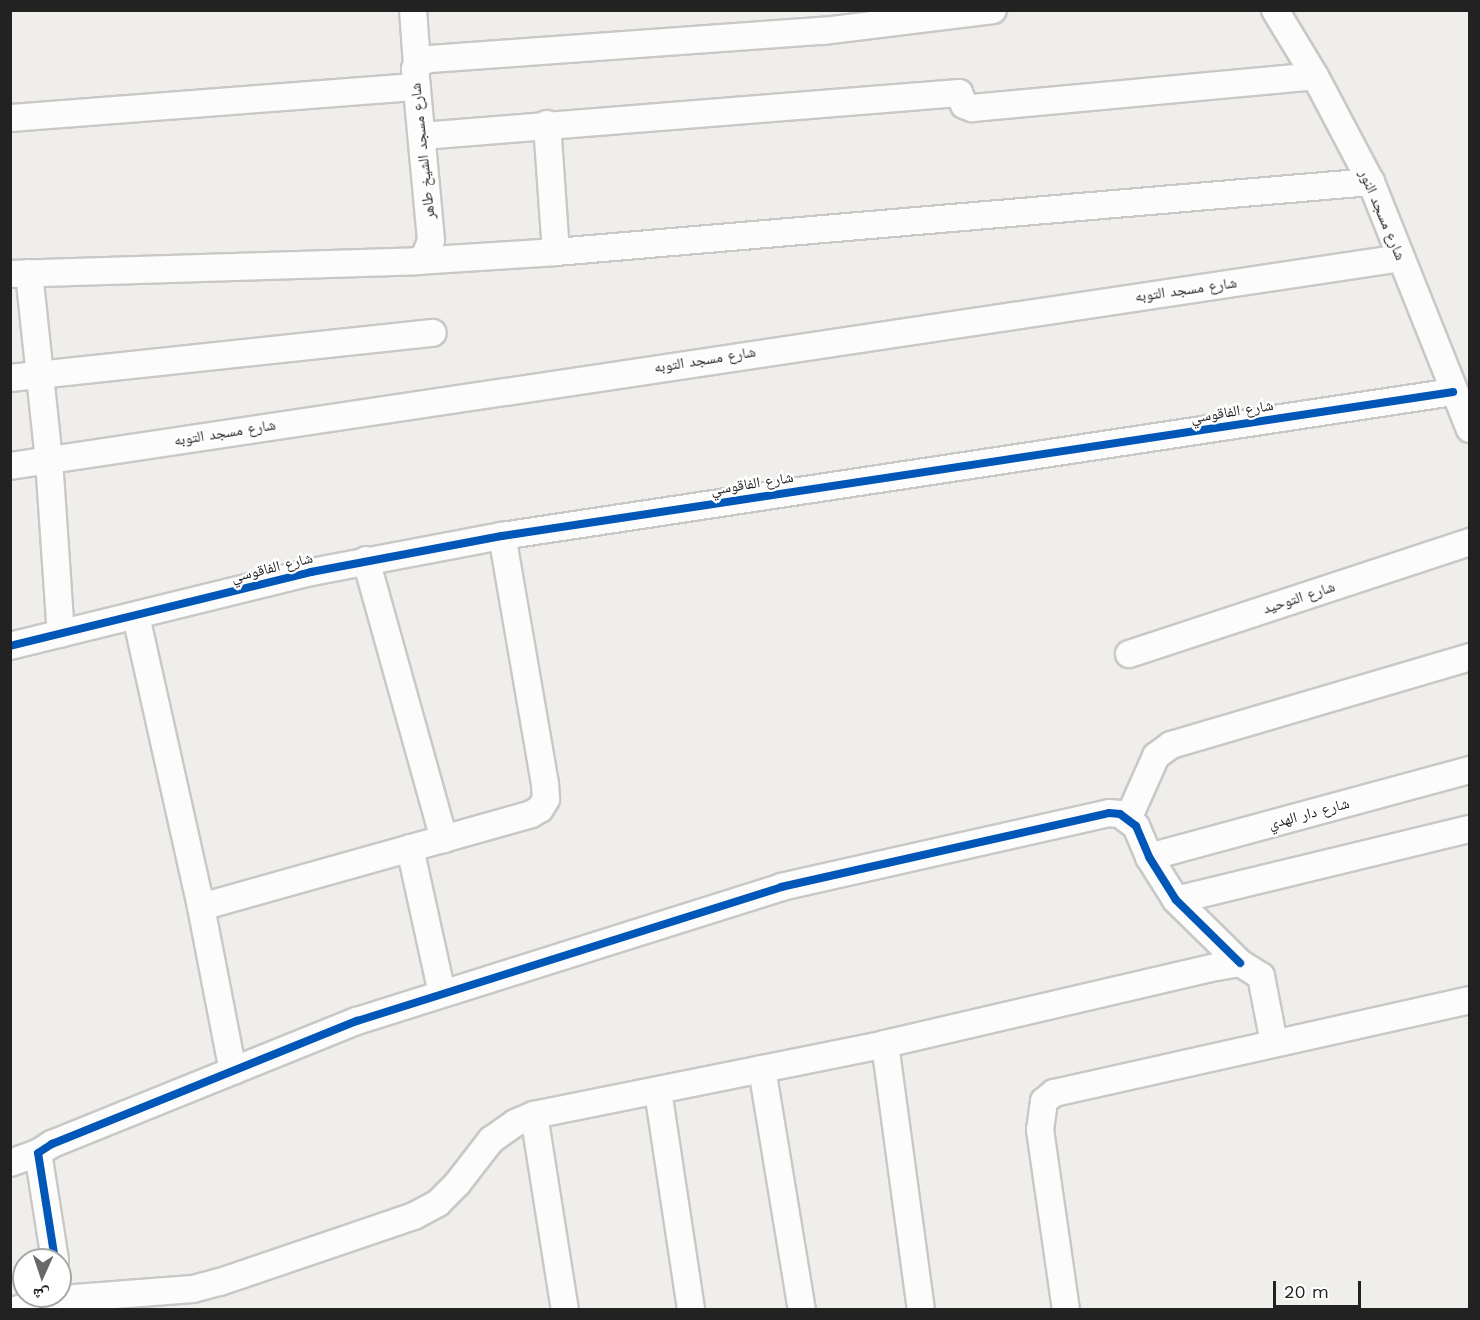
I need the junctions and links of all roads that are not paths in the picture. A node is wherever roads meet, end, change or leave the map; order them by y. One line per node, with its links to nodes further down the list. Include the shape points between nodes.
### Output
1 (413, 10): 4 (street)
2 (993, 10): 4 (street, شارع مسجد الشيخ طاهر, via 886,25 429,59)
3 (1275, 10): 5 (street, شارع مسجد النور)
4 (417, 76): 6 (street); 8 (street, شارع مسجد الشيخ طاهر)
5 (1315, 76): 7 (street, via 972,108 964,105 959,93); 9 (street, شارع مسجد النور)
6 (10, 118)
7 (547, 124): 8 (street); 10 (street)
8 (422, 136): 12 (street, شارع مسجد الشيخ طاهر, via 431,240 425,256)
9 (1371, 182): 10 (street); 11 (street, شارع مسجد النور)
10 (556, 252): 12 (street)
11 (1401, 258): 17 (street, شارع مسجد النور); 19 (street, شارع مسجد التوبه)
12 (418, 261): 13 (street)
13 (20, 274): 15 (street)
14 (433, 333): 15 (street)
15 (41, 375): 16 (street); 19 (street)
16 (10, 378)
17 (1453, 392): 18 (street, شارع مسجد النور); 21 (street, شارع الفاقوسي)
18 (1470, 429)
19 (49, 460): 20 (street, شارع مسجد التوبه); 25 (street)
20 (10, 466)
21 (502, 536): 23 (street, شارع الفاقوسي); 32 (street, via 546,799 531,814)
22 (1470, 542): 27 (street, شارع التوحيد)
23 (366, 560): 24 (street, شارع الفاقوسي); 32 (street)
24 (136, 616): 25 (street, شارع الفاقوسي); 36 (street)
25 (61, 634): 26 (street, شارع الفاقوسي)
26 (10, 646)
27 (1129, 654)
28 (1470, 657): 30 (street, via 1171,745 1156,756)
29 (1470, 770): 34 (street, شارع دار الهدي)
30 (1128, 819): 34 (street, via 1136,826); 38 (street, via 1109,813 781,887)
31 (1470, 829): 35 (street)
32 (444, 839): 33 (street)
33 (410, 848): 36 (street); 38 (street)
34 (1149, 857): 35 (street)
35 (1176, 900): 37 (street)
36 (201, 907): 43 (street)
37 (1240, 963): 40 (street, via 1261,976); 41 (street)
38 (442, 993): 43 (street, via 357,1021)
39 (1470, 1000): 40 (street)
40 (1274, 1043): 55 (street, via 1054,1093 1044,1101 1040,1130)
41 (885, 1044): 42 (street); 54 (street)
42 (762, 1069): 44 (street); 53 (street)
43 (233, 1071): 46 (street)
44 (658, 1090): 45 (street); 52 (street)
45 (534, 1115): 50 (street, via 515,1122 491,1140 445,1197 414,1216); 51 (street)
46 (38, 1153): 47 (street); 48 (street)
47 (10, 1163)
48 (53, 1248)
49 (72, 1297): 50 (street)
50 (163, 1300)
51 (566, 1310)
52 (691, 1310)
53 (802, 1310)
54 (921, 1310)
55 (1066, 1310)

